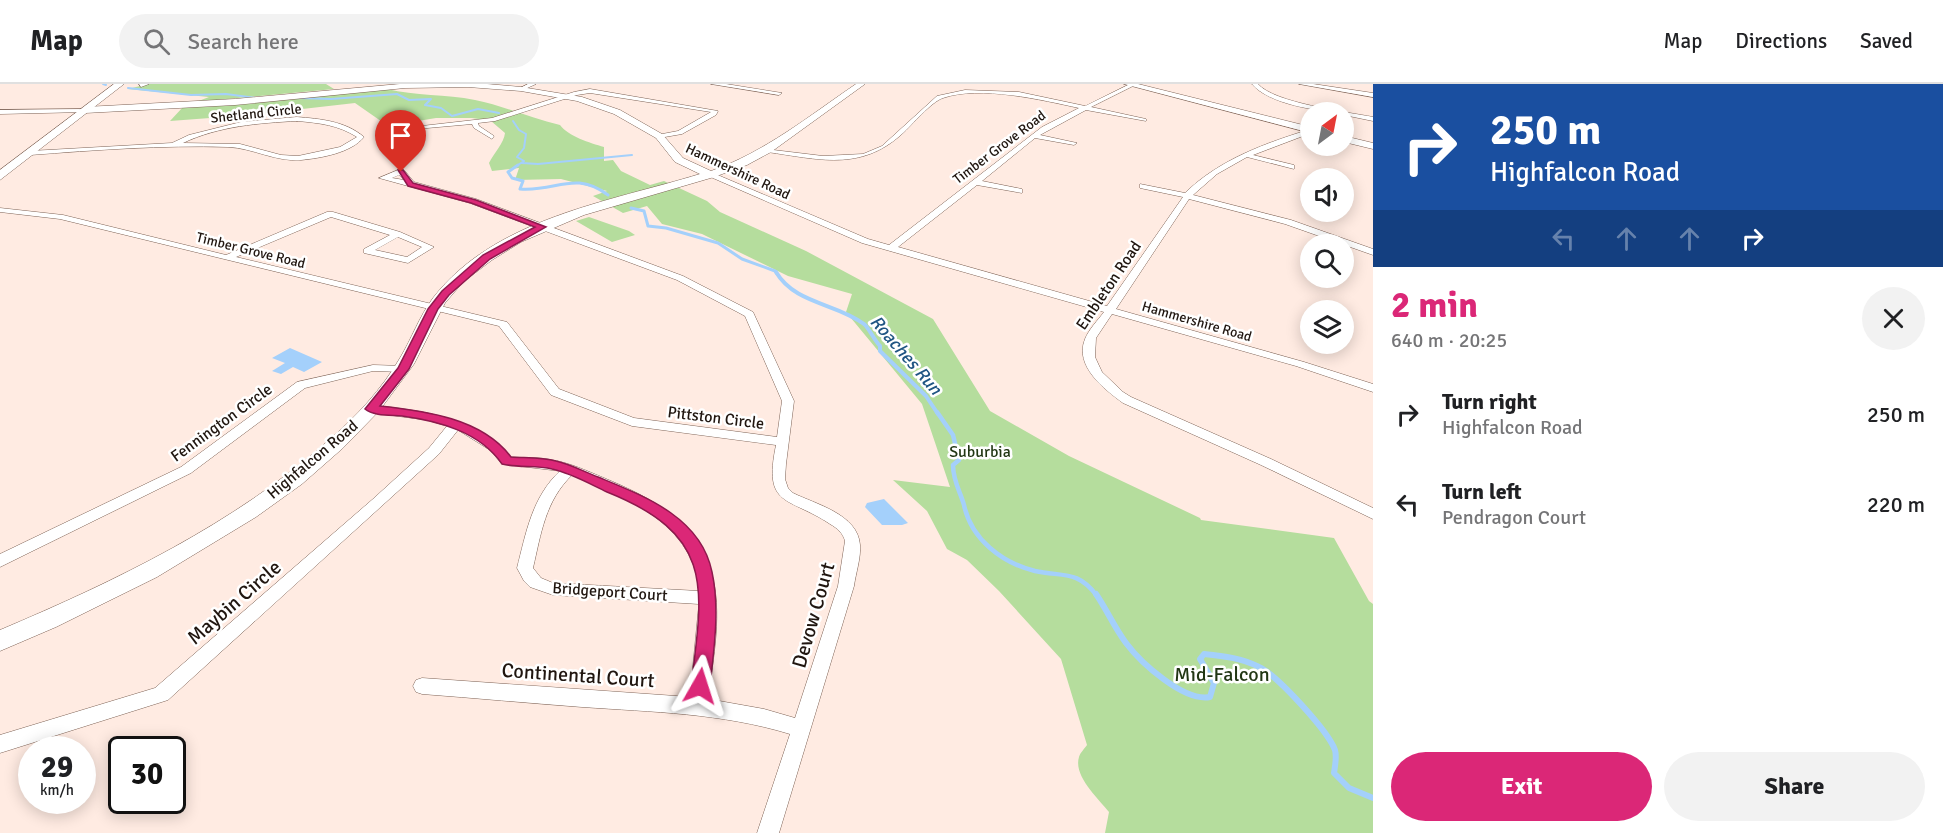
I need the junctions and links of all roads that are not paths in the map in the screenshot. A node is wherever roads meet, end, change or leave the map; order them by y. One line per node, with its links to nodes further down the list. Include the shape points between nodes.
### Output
1 (120, 84): 17 (main road)
2 (532, 84): 10 (street)
3 (718, 84): 12 (street)
4 (861, 84): 33 (street, Highfalcon Road)
5 (961, 84): 11 (street)
6 (1131, 84): 16 (street, Timber Grove Road); 24 (street)
7 (1255, 84): 15 (street, via 1273,96)
8 (1302, 84): 13 (street)
9 (405, 85): 10 (street, Hammershire Road); 17 (street, Hammershire Road, via 235,102)
10 (521, 89): 14 (street, Hammershire Road)
11 (973, 91): 16 (street, via 1011,93); 33 (street, via 939,98 884,147 864,156 823,158)
12 (779, 93)
13 (1373, 95)
14 (566, 96): 22 (street); 27 (street, Hammershire Road, via 616,112); 27 (street, via 593,91 715,111 680,133)
15 (1300, 103)
16 (1083, 107): 21 (street); 25 (street, Timber Grove Road)
17 (85, 110): 18 (street); 34 (main road)
18 (0, 112)
19 (1356, 116): 20 (street)
20 (1373, 119)
21 (1144, 120)
22 (475, 123): 23 (street); 28 (street)
23 (416, 127)
24 (1300, 128)
25 (1035, 135): 30 (street); 39 (street, Timber Grove Road)
26 (1300, 135): 35 (street, Embleton Road)
27 (659, 136): 37 (street, Hammershire Road, via 673,156)
28 (492, 137)
29 (1354, 141): 32 (street)
30 (1074, 143)
31 (175, 144): 31 (street, Shetland Circle, via 244,146 298,158 344,147 361,137 339,123 302,120 256,122 205,131); 34 (street, Shetland Circle)
32 (1373, 146)
33 (767, 150): 37 (street, Highfalcon Road)
34 (30, 153): 38 (main road)
35 (1246, 155): 36 (street); 43 (street, Embleton Road, via 1209,174)
36 (1291, 167)
37 (710, 175): 45 (street, Highfalcon Road); 47 (street, Hammershire Road)
38 (0, 176)
39 (976, 182): 42 (street); 47 (street, Timber Grove Road)
40 (411, 184): 45 (street, Pittston Circle, via 473,201)
41 (1143, 186): 43 (street)
42 (1019, 191)
43 (1188, 195): 48 (street, via 1323,231); 51 (street, Embleton Road)
44 (0, 210): 49 (street, Timber Grove Road, via 60,218)
45 (542, 227): 50 (street, Highfalcon Road, via 472,268); 56 (street, Pittston Circle, via 680,278 749,314 788,402)
46 (397, 234): 46 (street, via 429,247 408,260 367,251); 49 (street, via 330,214)
47 (891, 249): 51 (street, Hammershire Road)
48 (1373, 252)
49 (226, 258): 50 (street, Timber Grove Road)
50 (433, 309): 52 (street, Highfalcon Road); 56 (street, Pittston Circle, via 503,324 555,392 632,422)
51 (1110, 311): 53 (street, Hammershire Road); 58 (street, Embleton Road, via 1087,349 1093,367 1109,387 1146,411 1266,462)
52 (403, 369): 54 (street, Highfalcon Road); 59 (street, Fennington Circle, via 373,368 302,385 186,470)
53 (1373, 388)
54 (372, 409): 55 (street); 61 (street, Highfalcon Road, via 306,469 227,524 128,581)
55 (456, 424): 57 (street, via 487,440 507,461); 65 (street, Maybin Circle, via 434,451 161,694)
56 (783, 442): 64 (street, Devow Court, via 776,472 778,484 786,494 844,527 851,535 852,547 846,586)
57 (569, 470): 60 (street, via 639,499 681,528 704,571); 60 (street, Bridgeport Court, via 544,497 525,568 528,577 553,589)
58 (1373, 514)
59 (0, 561)
60 (706, 598): 63 (street, via 708,621)
61 (0, 641)
62 (422, 686): 63 (street, Continental Court)
63 (698, 706): 64 (street, Continental Court)
64 (801, 729): 66 (street, Devow Court)
65 (0, 744)
66 (768, 833)

